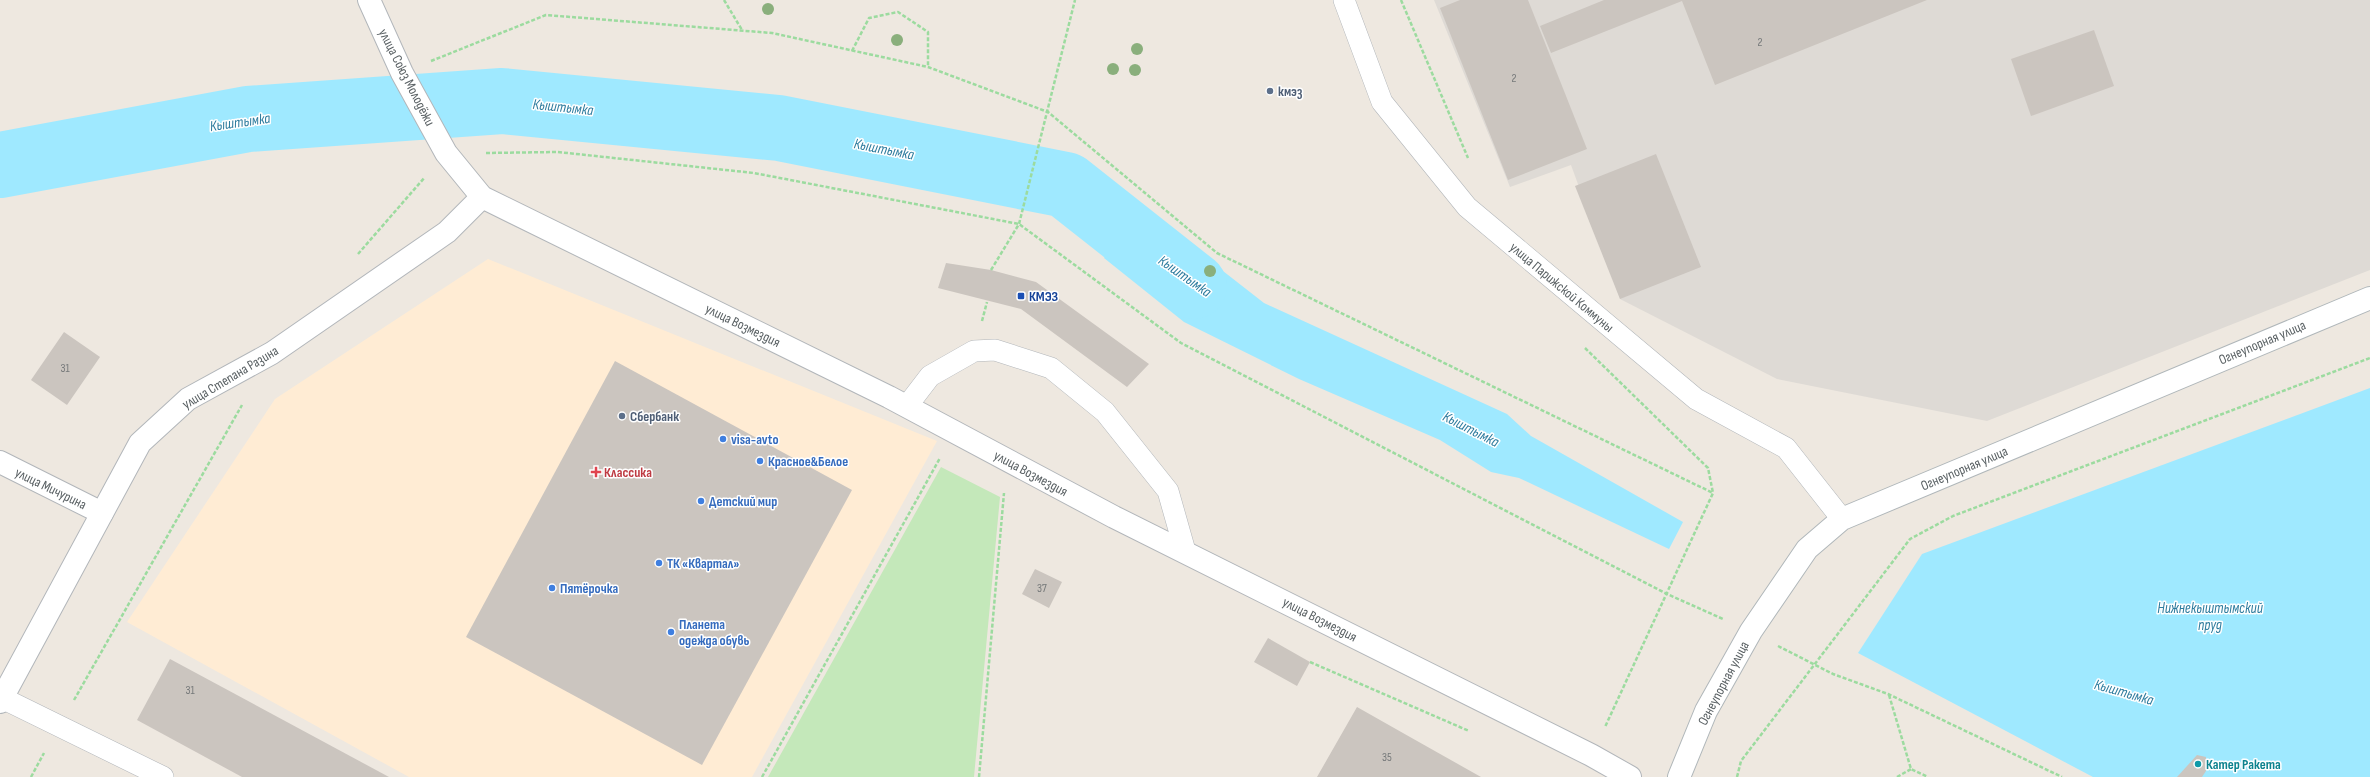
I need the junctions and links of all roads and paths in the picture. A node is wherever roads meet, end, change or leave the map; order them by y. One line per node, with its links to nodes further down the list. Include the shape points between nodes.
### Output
1 (369, 0): 9 (street, улица Союз Молодёжи)
2 (724, 0): 6 (path)
3 (1075, 0): 10 (path)
4 (1344, 0): 29 (lane, улица Парижской Коммуны, via 1382,102 1467,207 1696,399 1786,448)
5 (1401, 0): 12 (path)
6 (742, 30): 7 (path, via 772,33); 9 (path, via 546,15)
7 (852, 51): 8 (path); 8 (path, via 869,18 898,12 928,32)
8 (928, 67): 10 (path)
9 (402, 73): 11 (street, улица Союз Молодёжи)
10 (1048, 112): 14 (path); 27 (path, via 1217,253)
11 (446, 153): 13 (street, улица Возмездия); 14 (path, via 558,152 754,173); 15 (path)
12 (1470, 161)
13 (482, 197): 23 (street, улица Возмездия); 28 (street, улица Степана Разина, via 447,232 285,344 188,399 140,443)
14 (1019, 224): 16 (path); 31 (path, via 1181,343)
15 (354, 259)
16 (991, 270)
17 (2370, 298): 29 (street, Огнеупорная улица)
18 (987, 302): 20 (path)
19 (1582, 346): 27 (path, via 1708,468)
20 (974, 351): 23 (lane, via 930,376); 30 (lane, via 995,350 1051,368 1105,412 1168,491)
21 (2370, 358): 34 (path, via 1953,516 1910,539)
22 (244, 401): 37 (path)
23 (907, 406): 24 (street, улица Возмездия)
24 (952, 430): 30 (street, улица Возмездия, via 1114,517); 43 (path, via 948,444)
25 (0, 462): 28 (street, улица Мичурина)
26 (1004, 490): 44 (path)
27 (1713, 493): 31 (path)
28 (102, 513): 36 (street, улица Степана Разина)
29 (1842, 519): 32 (street, Огнеупорная улица, via 1807,549)
30 (1185, 551): 39 (street, улица Возмездия)
31 (1668, 594): 32 (path); 39 (path)
32 (1751, 631): 34 (path); 46 (street, Огнеупорная улица, via 1706,711)
33 (1310, 662): 38 (path)
34 (1814, 665): 35 (path); 47 (path, via 1741,761)
35 (1888, 694): 40 (path); 50 (path)
36 (1, 700): 37 (lane)
37 (59, 726): 41 (path); 42 (lane)
38 (1475, 734)
39 (1591, 756): 45 (street, улица Возмездия)
40 (1911, 769): 48 (path); 49 (path)
41 (31, 777)
42 (163, 777)
43 (762, 777)
44 (979, 777)
45 (1630, 777)
46 (1679, 777)
47 (1737, 777)
48 (1897, 777)
49 (1928, 777)
50 (2062, 777)

